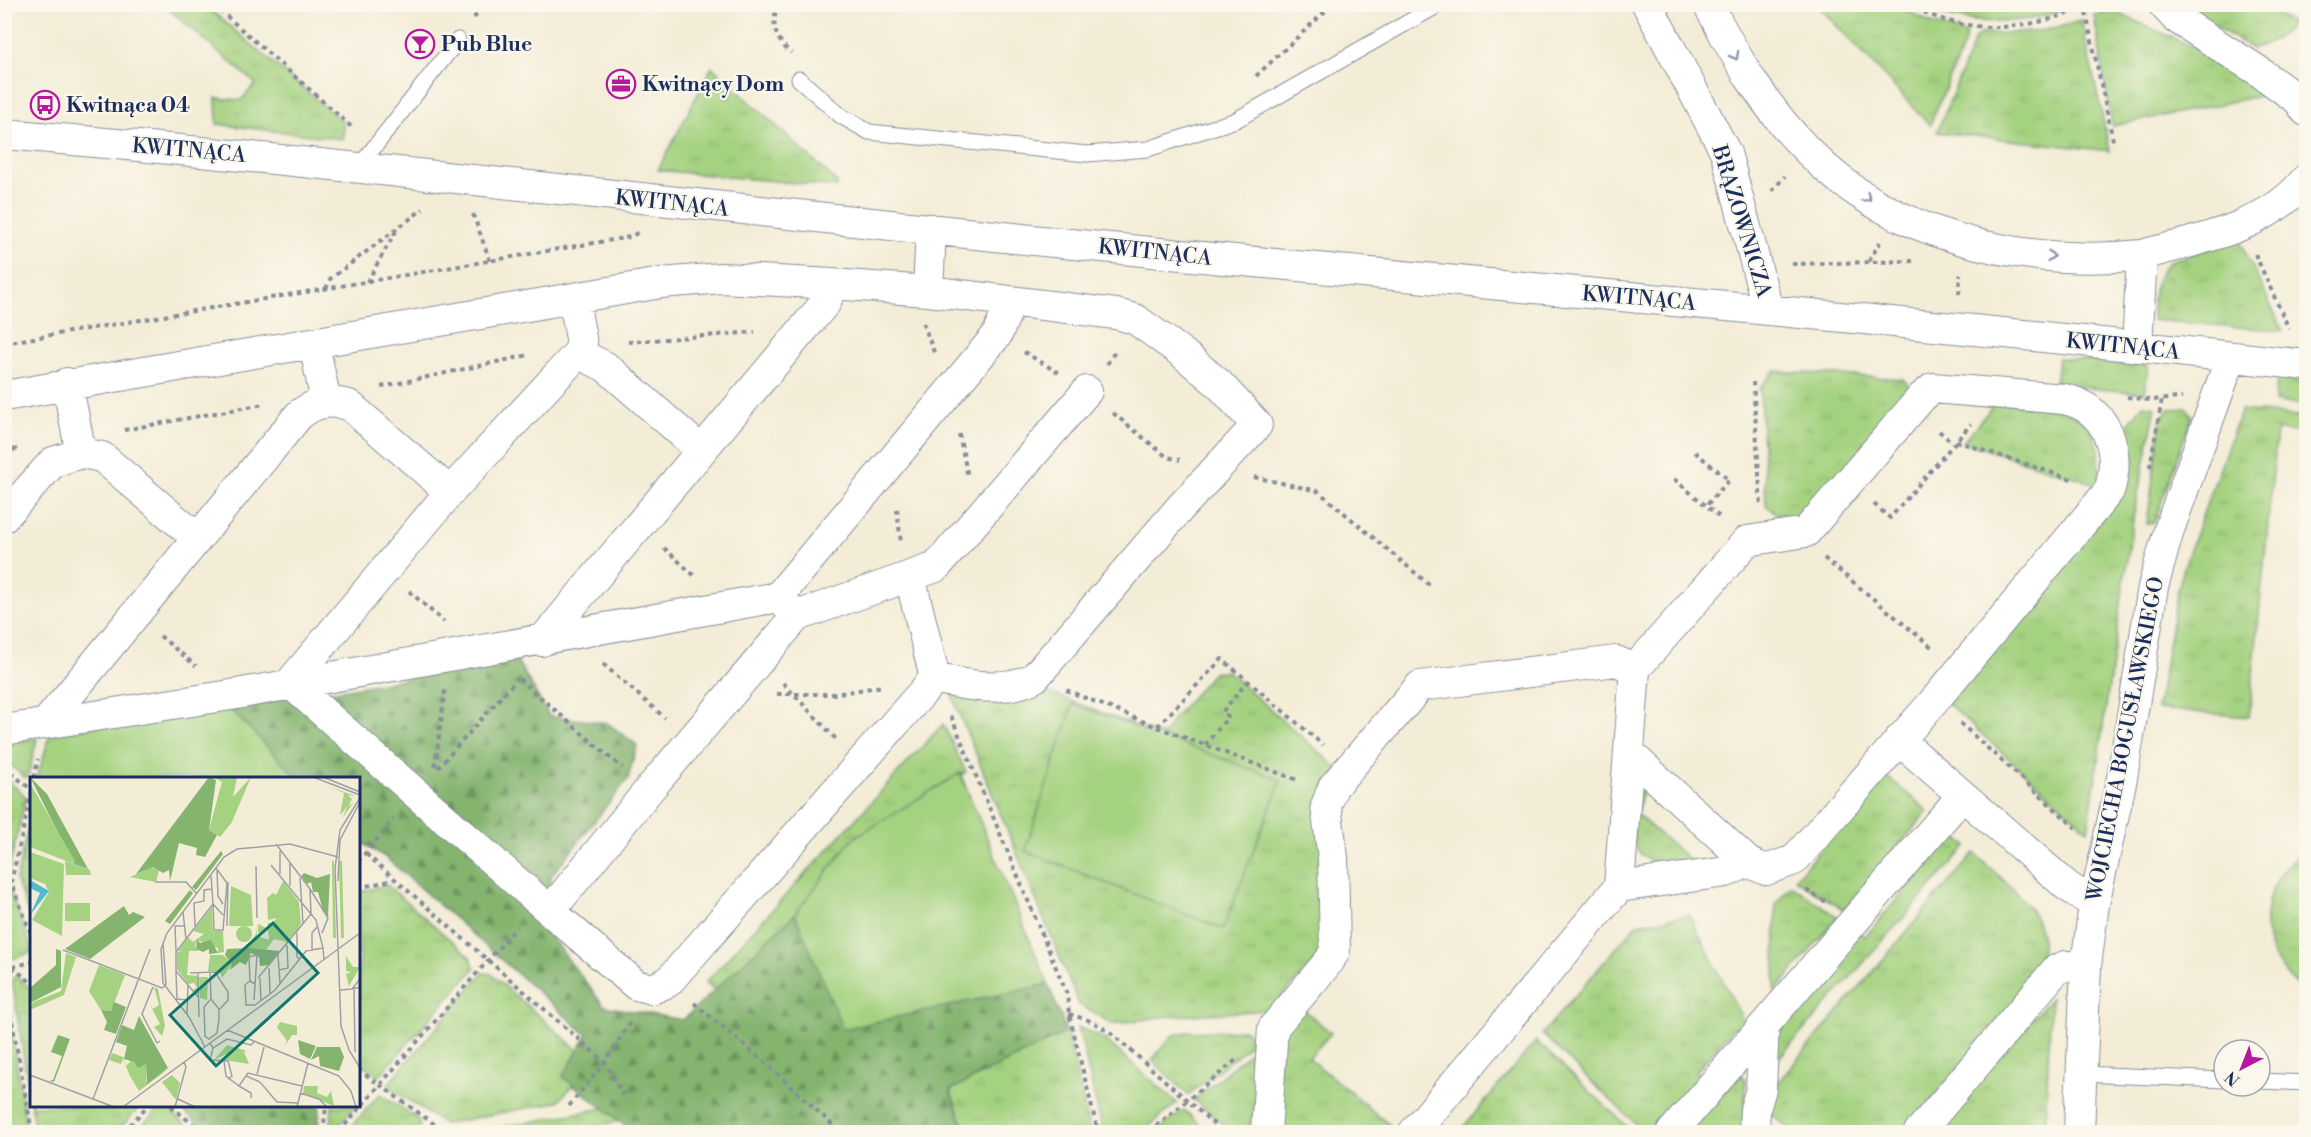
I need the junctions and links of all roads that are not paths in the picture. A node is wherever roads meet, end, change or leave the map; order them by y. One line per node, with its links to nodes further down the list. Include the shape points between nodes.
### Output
1 (1440, 4): 6 (lane, via 1236,120 1148,149 1087,154 869,132 841,116)
2 (1647, 4): 17 (street, BRĄZOWNICZA, via 1726,153)
3 (1708, 4): 12 (street, one-way to 12, via 1743,71 1762,98 1808,152 1878,205 1970,243 2044,256)
4 (2163, 4): 7 (street, via 2176,18 2289,94)
5 (458, 40): 9 (lane)
6 (799, 79)
7 (2307, 111)
8 (4, 134): 9 (street, KWITNĄCA, via 211,152)
9 (365, 159): 11 (street, KWITNĄCA)
10 (2307, 179): 12 (street, via 2287,198 2241,226)
11 (931, 229): 14 (street); 17 (street, KWITNĄCA)
12 (2142, 255): 19 (street)
13 (832, 284): 14 (street); 15 (street, via 722,278 661,283); 28 (street, via 826,302)
14 (928, 291): 16 (street)
15 (574, 300): 18 (street); 20 (street)
16 (1011, 302): 33 (street, via 997,335 892,460); 36 (street, via 1135,319 1219,384 1257,425 1035,677 1008,687)
17 (1768, 310): 19 (street, KWITNĄCA)
18 (314, 344): 23 (street); 26 (street)
19 (2137, 347): 21 (street, KWITNĄCA)
20 (580, 349): 28 (street); 29 (street)
21 (2231, 357): 22 (street, KWITNĄCA); 45 (street, WOJCIECHA BOGUSŁAWSKIEGO, via 2158,568 2122,778)
22 (2307, 365)
23 (67, 383): 25 (street); 27 (street)
24 (1087, 391): 32 (street, via 936,567)
25 (4, 396)
26 (326, 397): 29 (street, via 349,405); 31 (street, via 299,415)
27 (80, 446): 30 (street, via 53,462); 31 (street, via 102,458)
28 (701, 450): 34 (street, via 638,526)
29 (450, 492): 37 (street)
30 (4, 517)
31 (197, 538): 38 (street)
32 (910, 577): 33 (street); 36 (street)
33 (787, 606): 34 (street, via 730,607); 46 (street, via 758,660)
34 (556, 638): 37 (street)
35 (1635, 669): 40 (street, via 1755,539 1806,532 1814,525 1933,388 2078,403 2095,415 2112,441 2115,466 2109,491); 41 (street); 54 (street, via 1616,661 1420,686 1349,768 1330,793 1326,806 1333,858 1335,950 1273,1029)
36 (934, 678): 46 (street, via 660,986 636,985)
37 (290, 683): 38 (street); 46 (street)
38 (46, 723): 39 (street)
39 (4, 730)
40 (1899, 740): 42 (street); 43 (street, via 1794,860)
41 (1629, 753): 43 (street); 44 (street)
42 (1962, 796): 45 (street, via 2067,886); 48 (street)
43 (1762, 865): 44 (street)
44 (1619, 887): 55 (street)
45 (2094, 904): 47 (street, WOJCIECHA BOGUSŁAWSKIEGO)
46 (545, 907)
47 (2086, 966): 49 (street, WOJCIECHA BOGUSŁAWSKIEGO); 53 (street, via 2056,970)
48 (1764, 1025): 56 (street); 57 (street)
49 (2081, 1074): 50 (lane); 58 (street, WOJCIECHA BOGUSŁAWSKIEGO)
50 (2212, 1079)
51 (2272, 1082): 52 (lane)
52 (2307, 1083)
53 (1923, 1131)
54 (1266, 1132)
55 (1414, 1132)
56 (1671, 1132)
57 (1754, 1132)
58 (2079, 1132)

